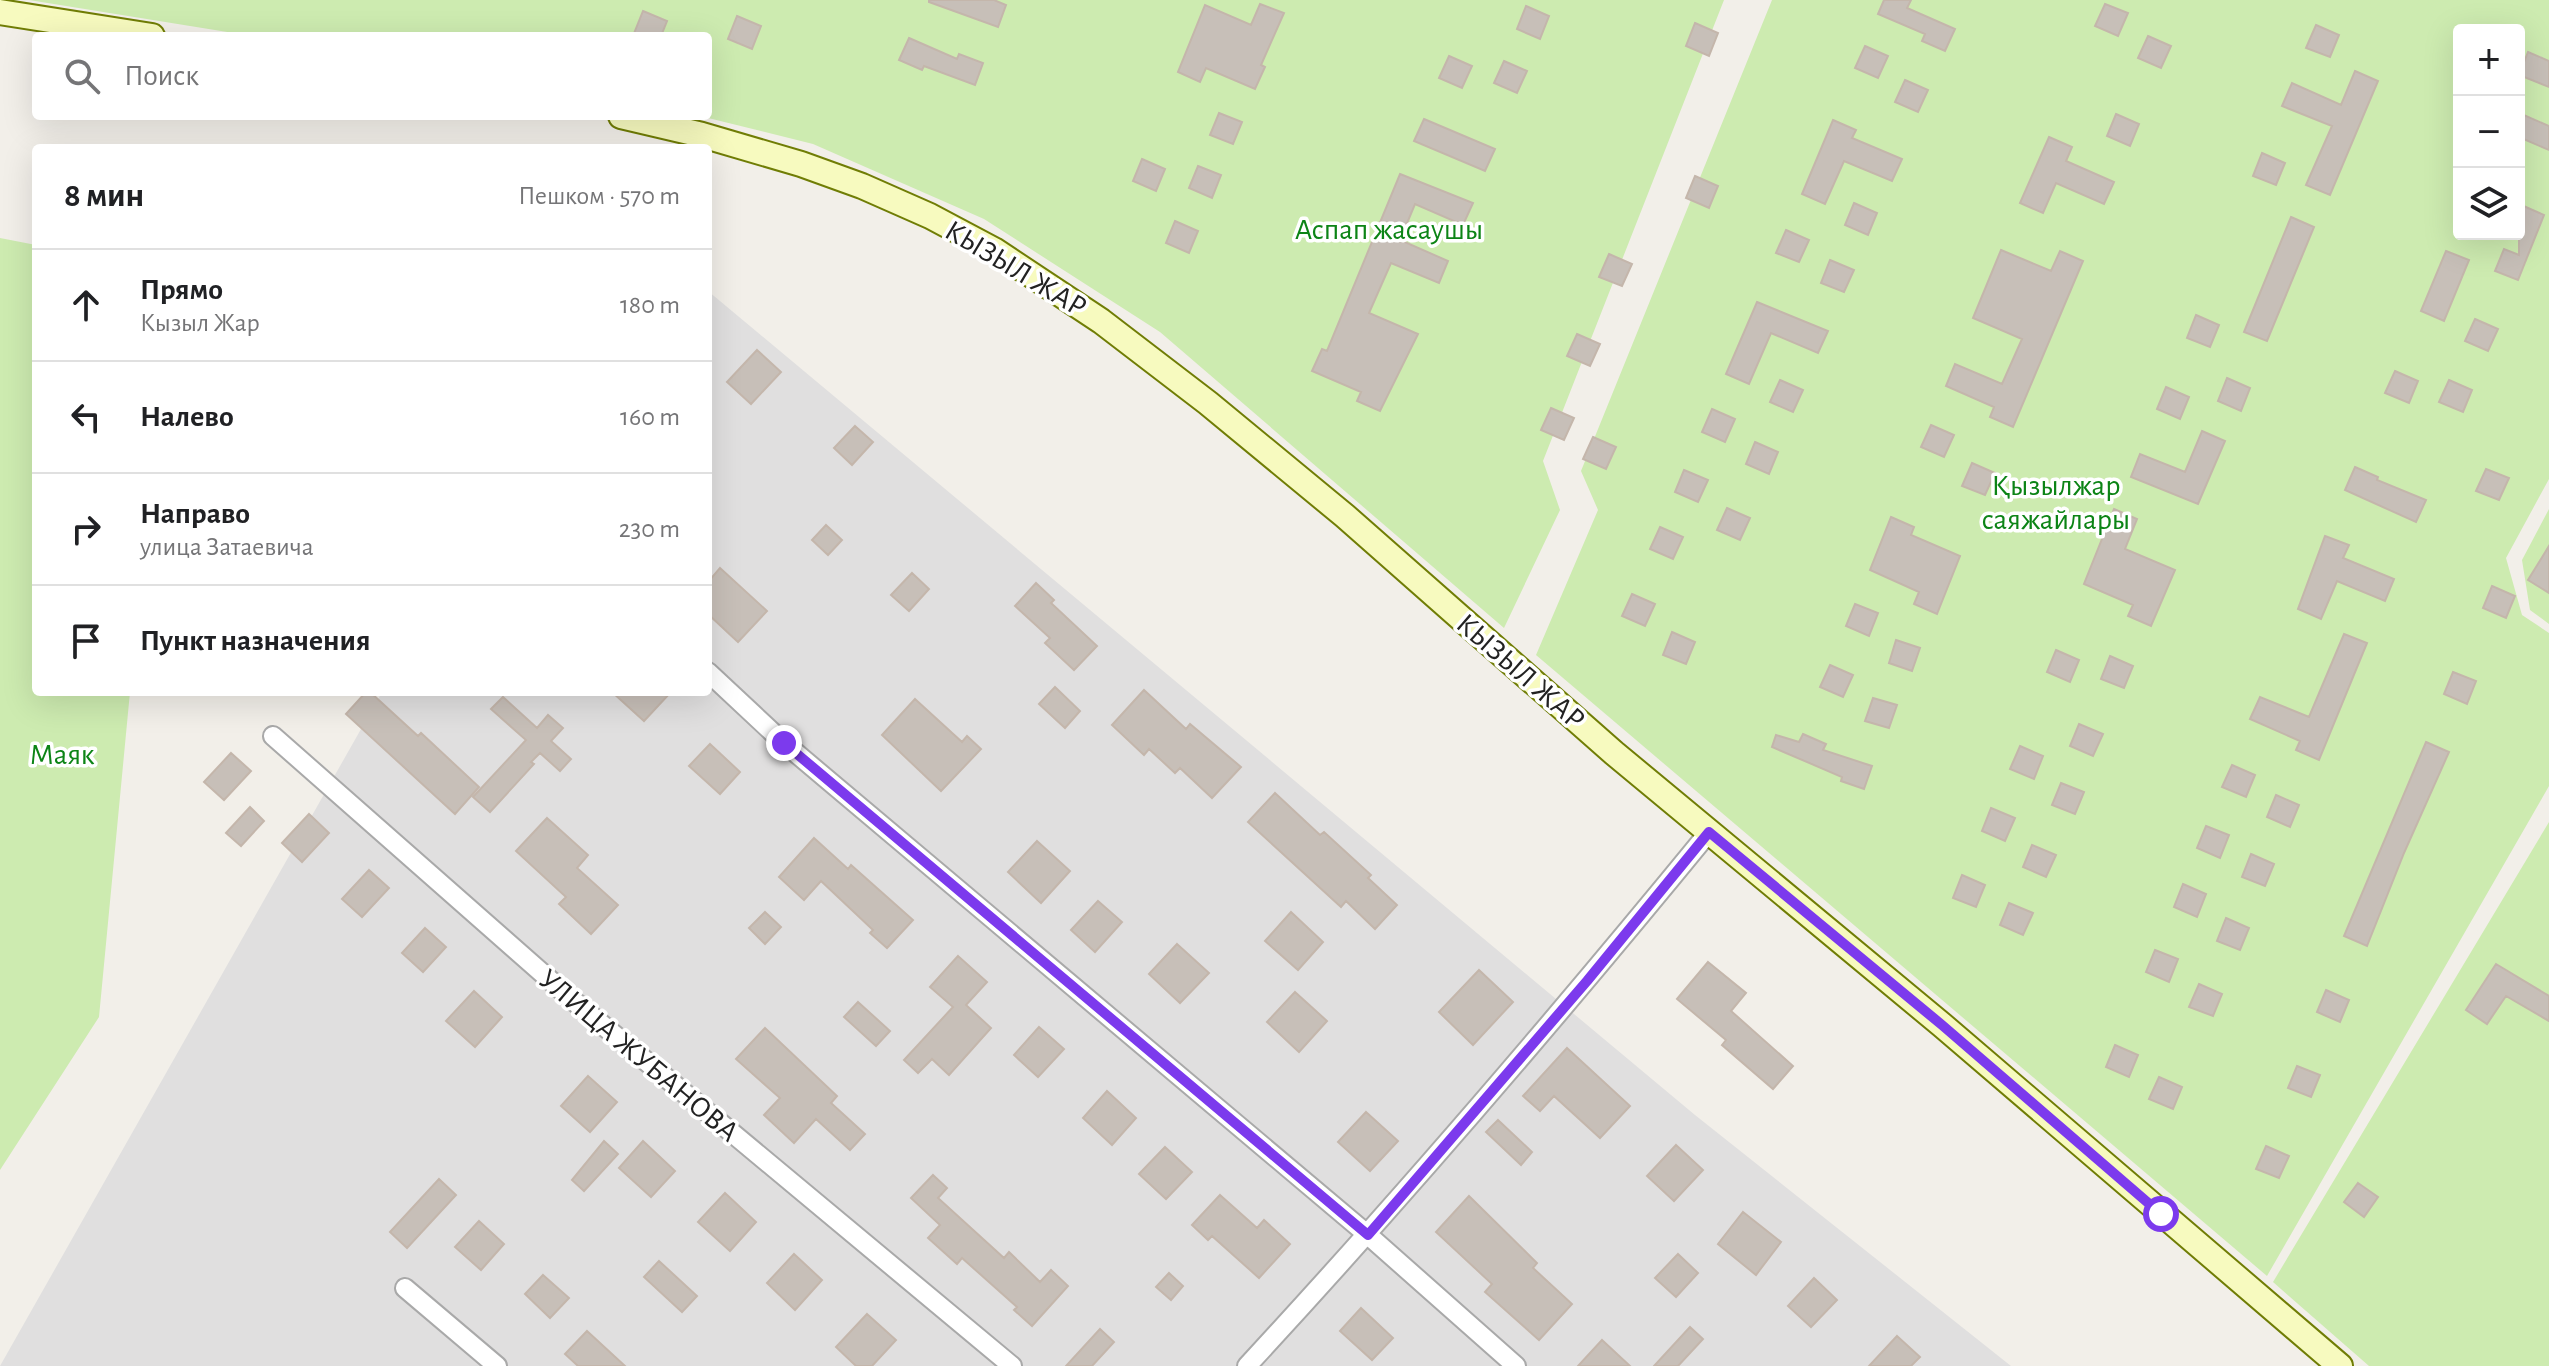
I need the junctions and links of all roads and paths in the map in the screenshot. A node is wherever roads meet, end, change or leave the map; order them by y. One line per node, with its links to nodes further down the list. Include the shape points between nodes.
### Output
1 (0, 12): 2 (main road)
2 (127, 32)
3 (638, 120): 6 (main road, КЫЗЫЛ ЖАР, via 862,186 981,243 1067,296 1345,516)
4 (712, 676): 7 (street, via 784,743)
5 (273, 736): 10 (street, УЛИЦА ЖУБАНОВА, via 575,1002)
6 (1709, 832): 7 (street); 13 (main road, КЫЗЫЛ ЖАР)
7 (1368, 1235): 11 (street); 12 (street)
8 (405, 1288): 9 (street)
9 (497, 1366)
10 (1012, 1366)
11 (1247, 1366)
12 (1516, 1366)
13 (2340, 1366)

